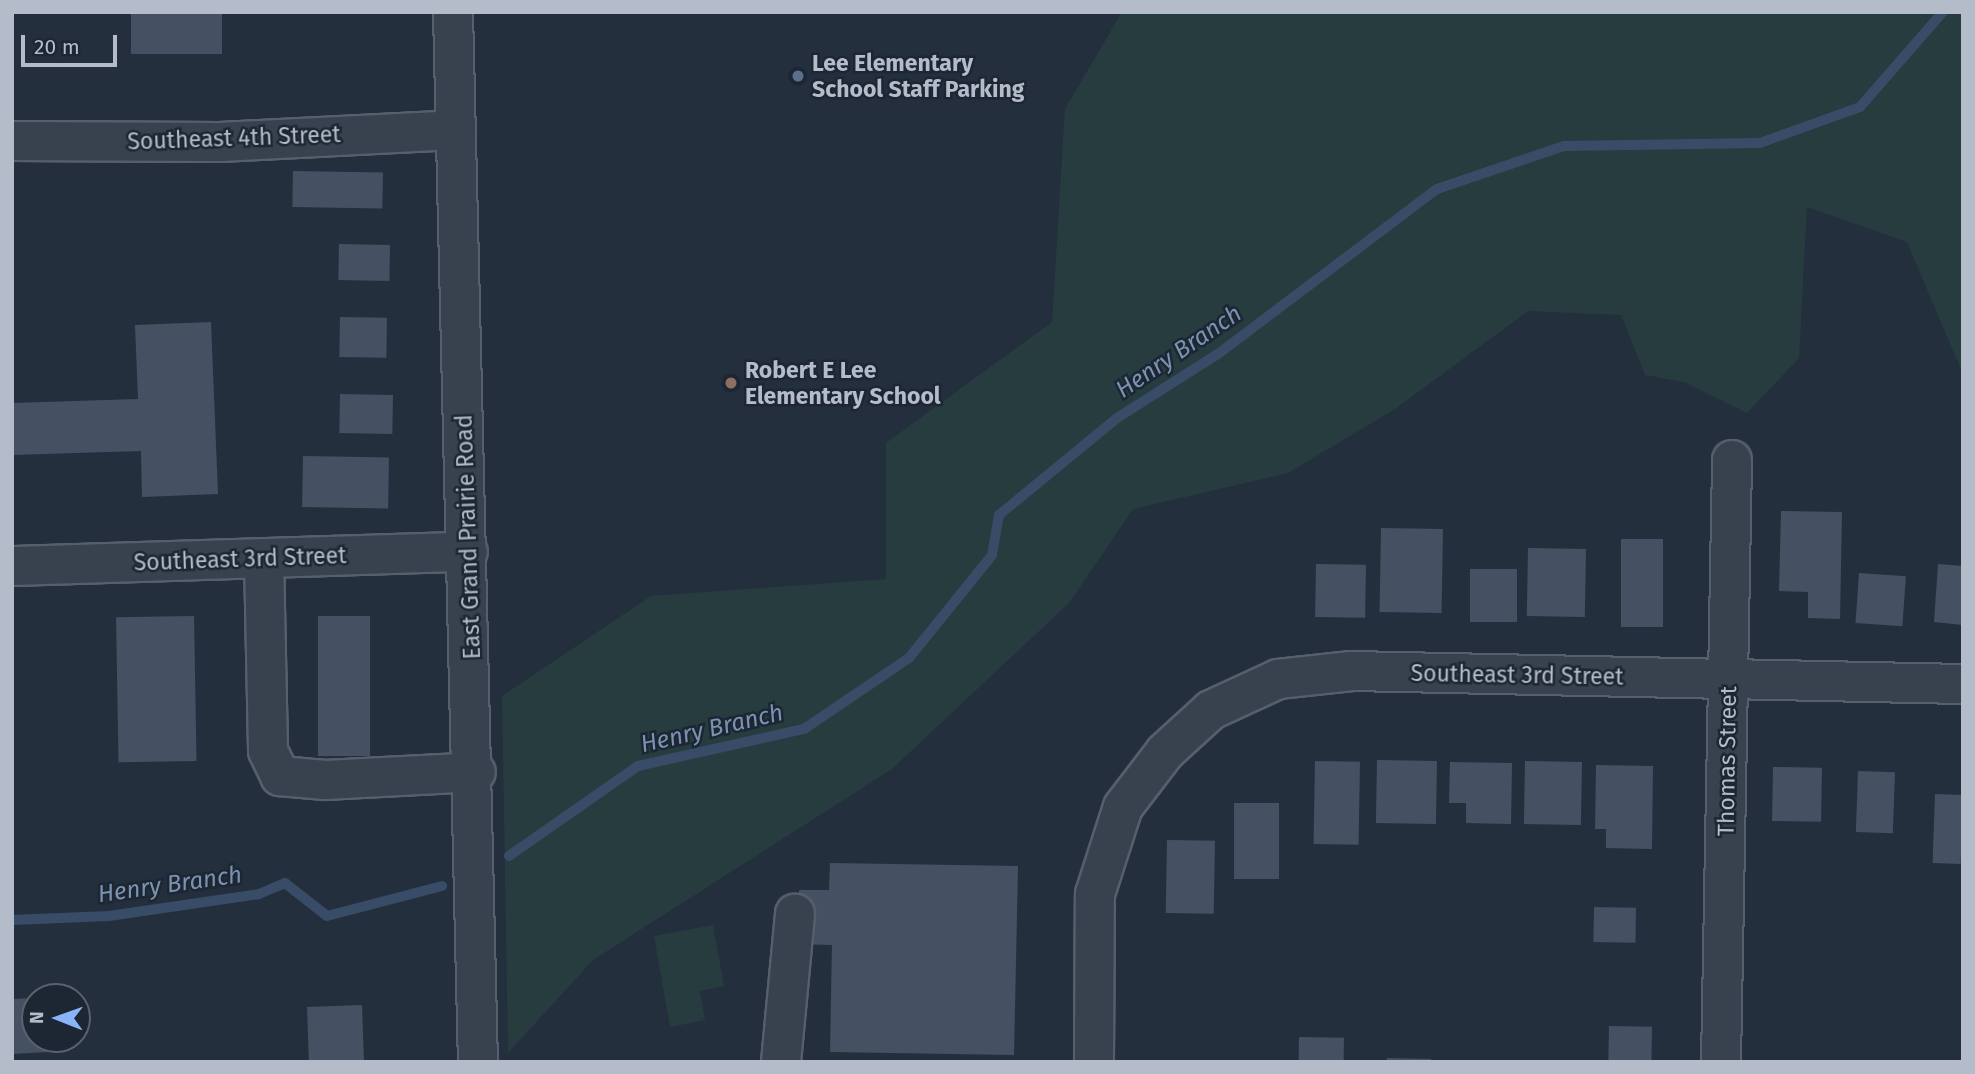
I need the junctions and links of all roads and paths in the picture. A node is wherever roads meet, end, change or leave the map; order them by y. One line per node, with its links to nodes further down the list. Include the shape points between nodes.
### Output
1 (453, 12): 2 (street, East Grand Prairie Road)
2 (455, 130): 3 (street, Southeast 4th Street, via 220,142); 5 (street, East Grand Prairie Road)
3 (12, 141)
4 (1732, 460): 8 (street, Thomas Street)
5 (468, 552): 6 (street, Southeast 3rd Street); 10 (street, East Grand Prairie Road)
6 (264, 558): 7 (street, Southeast 3rd Street); 10 (street, via 268,751 279,776 325,780)
7 (12, 566)
8 (1728, 679): 9 (street, Southeast 3rd Street); 14 (street, Southeast 3rd Street, via 1352,671 1278,679 1211,710 1165,752 1123,807 1095,894); 15 (street, Thomas Street)
9 (1963, 684)
10 (476, 772): 12 (street, East Grand Prairie Road)
11 (794, 914): 13 (street)
12 (478, 1062)
13 (781, 1062)
14 (1094, 1062)
15 (1721, 1062)

